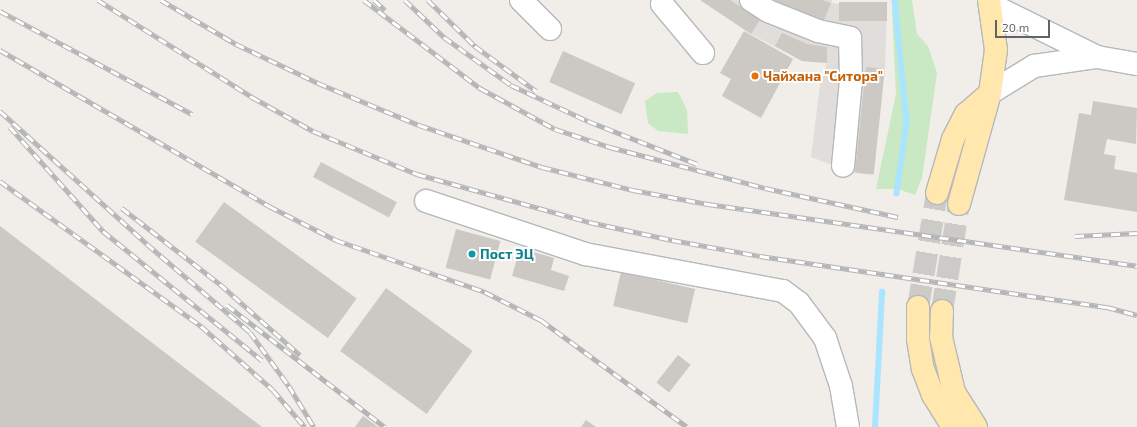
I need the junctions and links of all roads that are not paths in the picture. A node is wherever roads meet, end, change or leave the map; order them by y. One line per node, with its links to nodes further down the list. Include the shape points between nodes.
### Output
1 (521, 0): 5 (street)
2 (751, 0): 10 (street, via 768,11 818,31 850,38 851,80)
3 (661, 1): 6 (street)
4 (991, 3): 7 (street); 9 (main road, via 996,50)
5 (550, 29)
6 (703, 53)
7 (1097, 57): 8 (street); 9 (street, via 1034,66)
8 (1137, 64)
9 (990, 94): 11 (main road, via 966,114 953,139); 13 (main road)
10 (843, 166)
11 (937, 193)
12 (426, 201): 16 (street, via 585,254 783,291 799,303 825,338 840,386)
13 (959, 204)
14 (918, 307): 17 (main road, via 918,339 923,369 933,395)
15 (942, 311): 18 (main road, via 941,337 954,392)
16 (848, 427)
17 (953, 427)
18 (976, 427)

